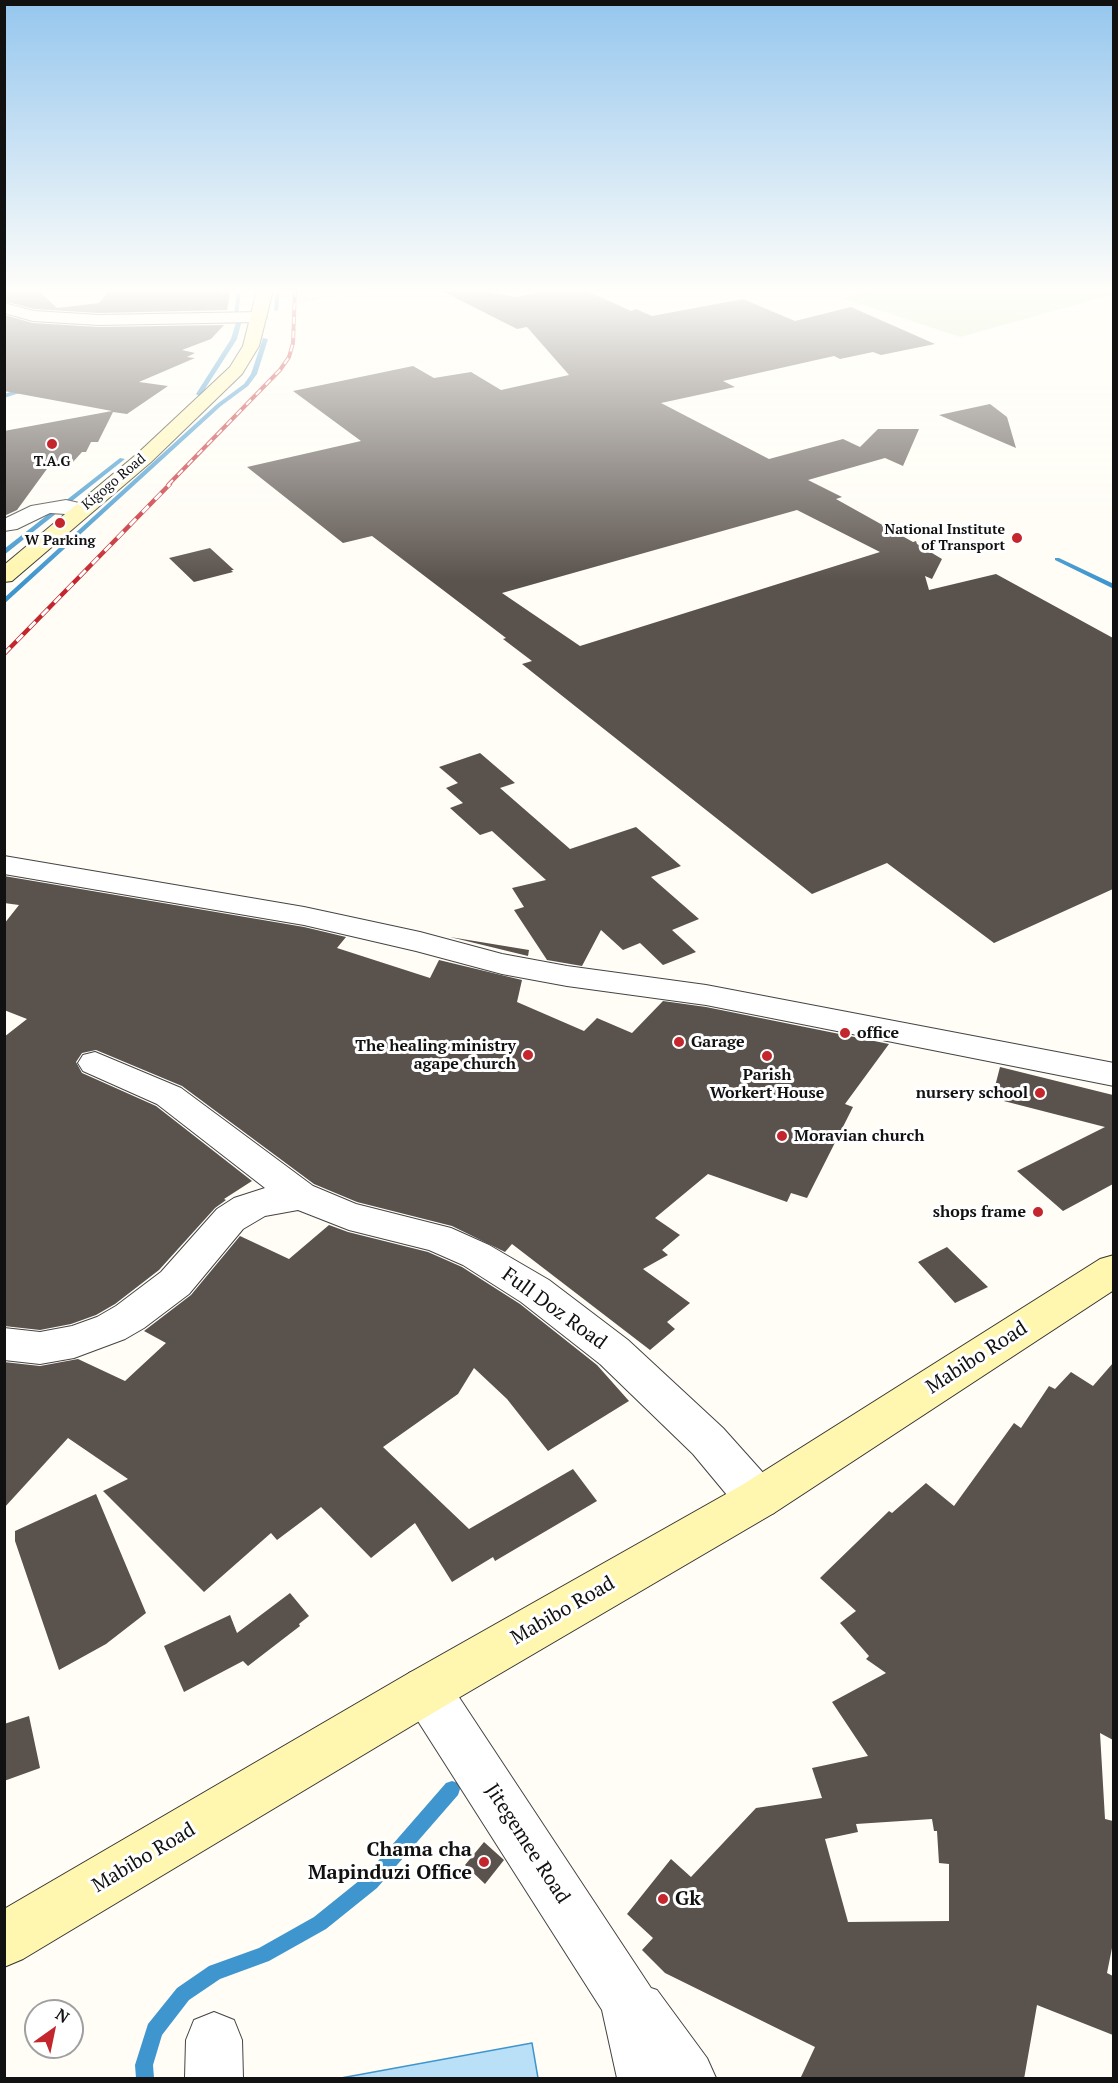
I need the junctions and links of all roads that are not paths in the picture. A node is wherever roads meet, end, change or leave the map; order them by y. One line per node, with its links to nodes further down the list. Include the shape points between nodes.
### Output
1 (218, 387): 2 (main road, Kigogo Road, via 144,458)
2 (81, 509): 3 (street, via 49,507); 4 (main road, Kigogo Road)
3 (4, 525)
4 (4, 576)
5 (4, 865): 7 (street, via 304,916 502,964 706,995)
6 (95, 1062): 8 (street, Full Doz Road, via 169,1096)
7 (1113, 1075)
8 (300, 1196): 10 (street, via 260,1203 230,1219 175,1282 111,1328 74,1342 40,1348); 11 (street, Full Doz Road, via 378,1225 438,1238 476,1255 535,1291 622,1360 708,1441)
9 (1113, 1270): 11 (main road, Mabibo Road)
10 (4, 1344)
11 (758, 1499): 12 (main road, Mabibo Road)
12 (426, 1690): 13 (main road, Mabibo Road); 14 (street, Jitegemee Road)
13 (4, 1940)
14 (628, 1999): 15 (street, Jitegemee Road); 16 (street, Jitegemee Road)
15 (646, 2079)
16 (687, 2079)

